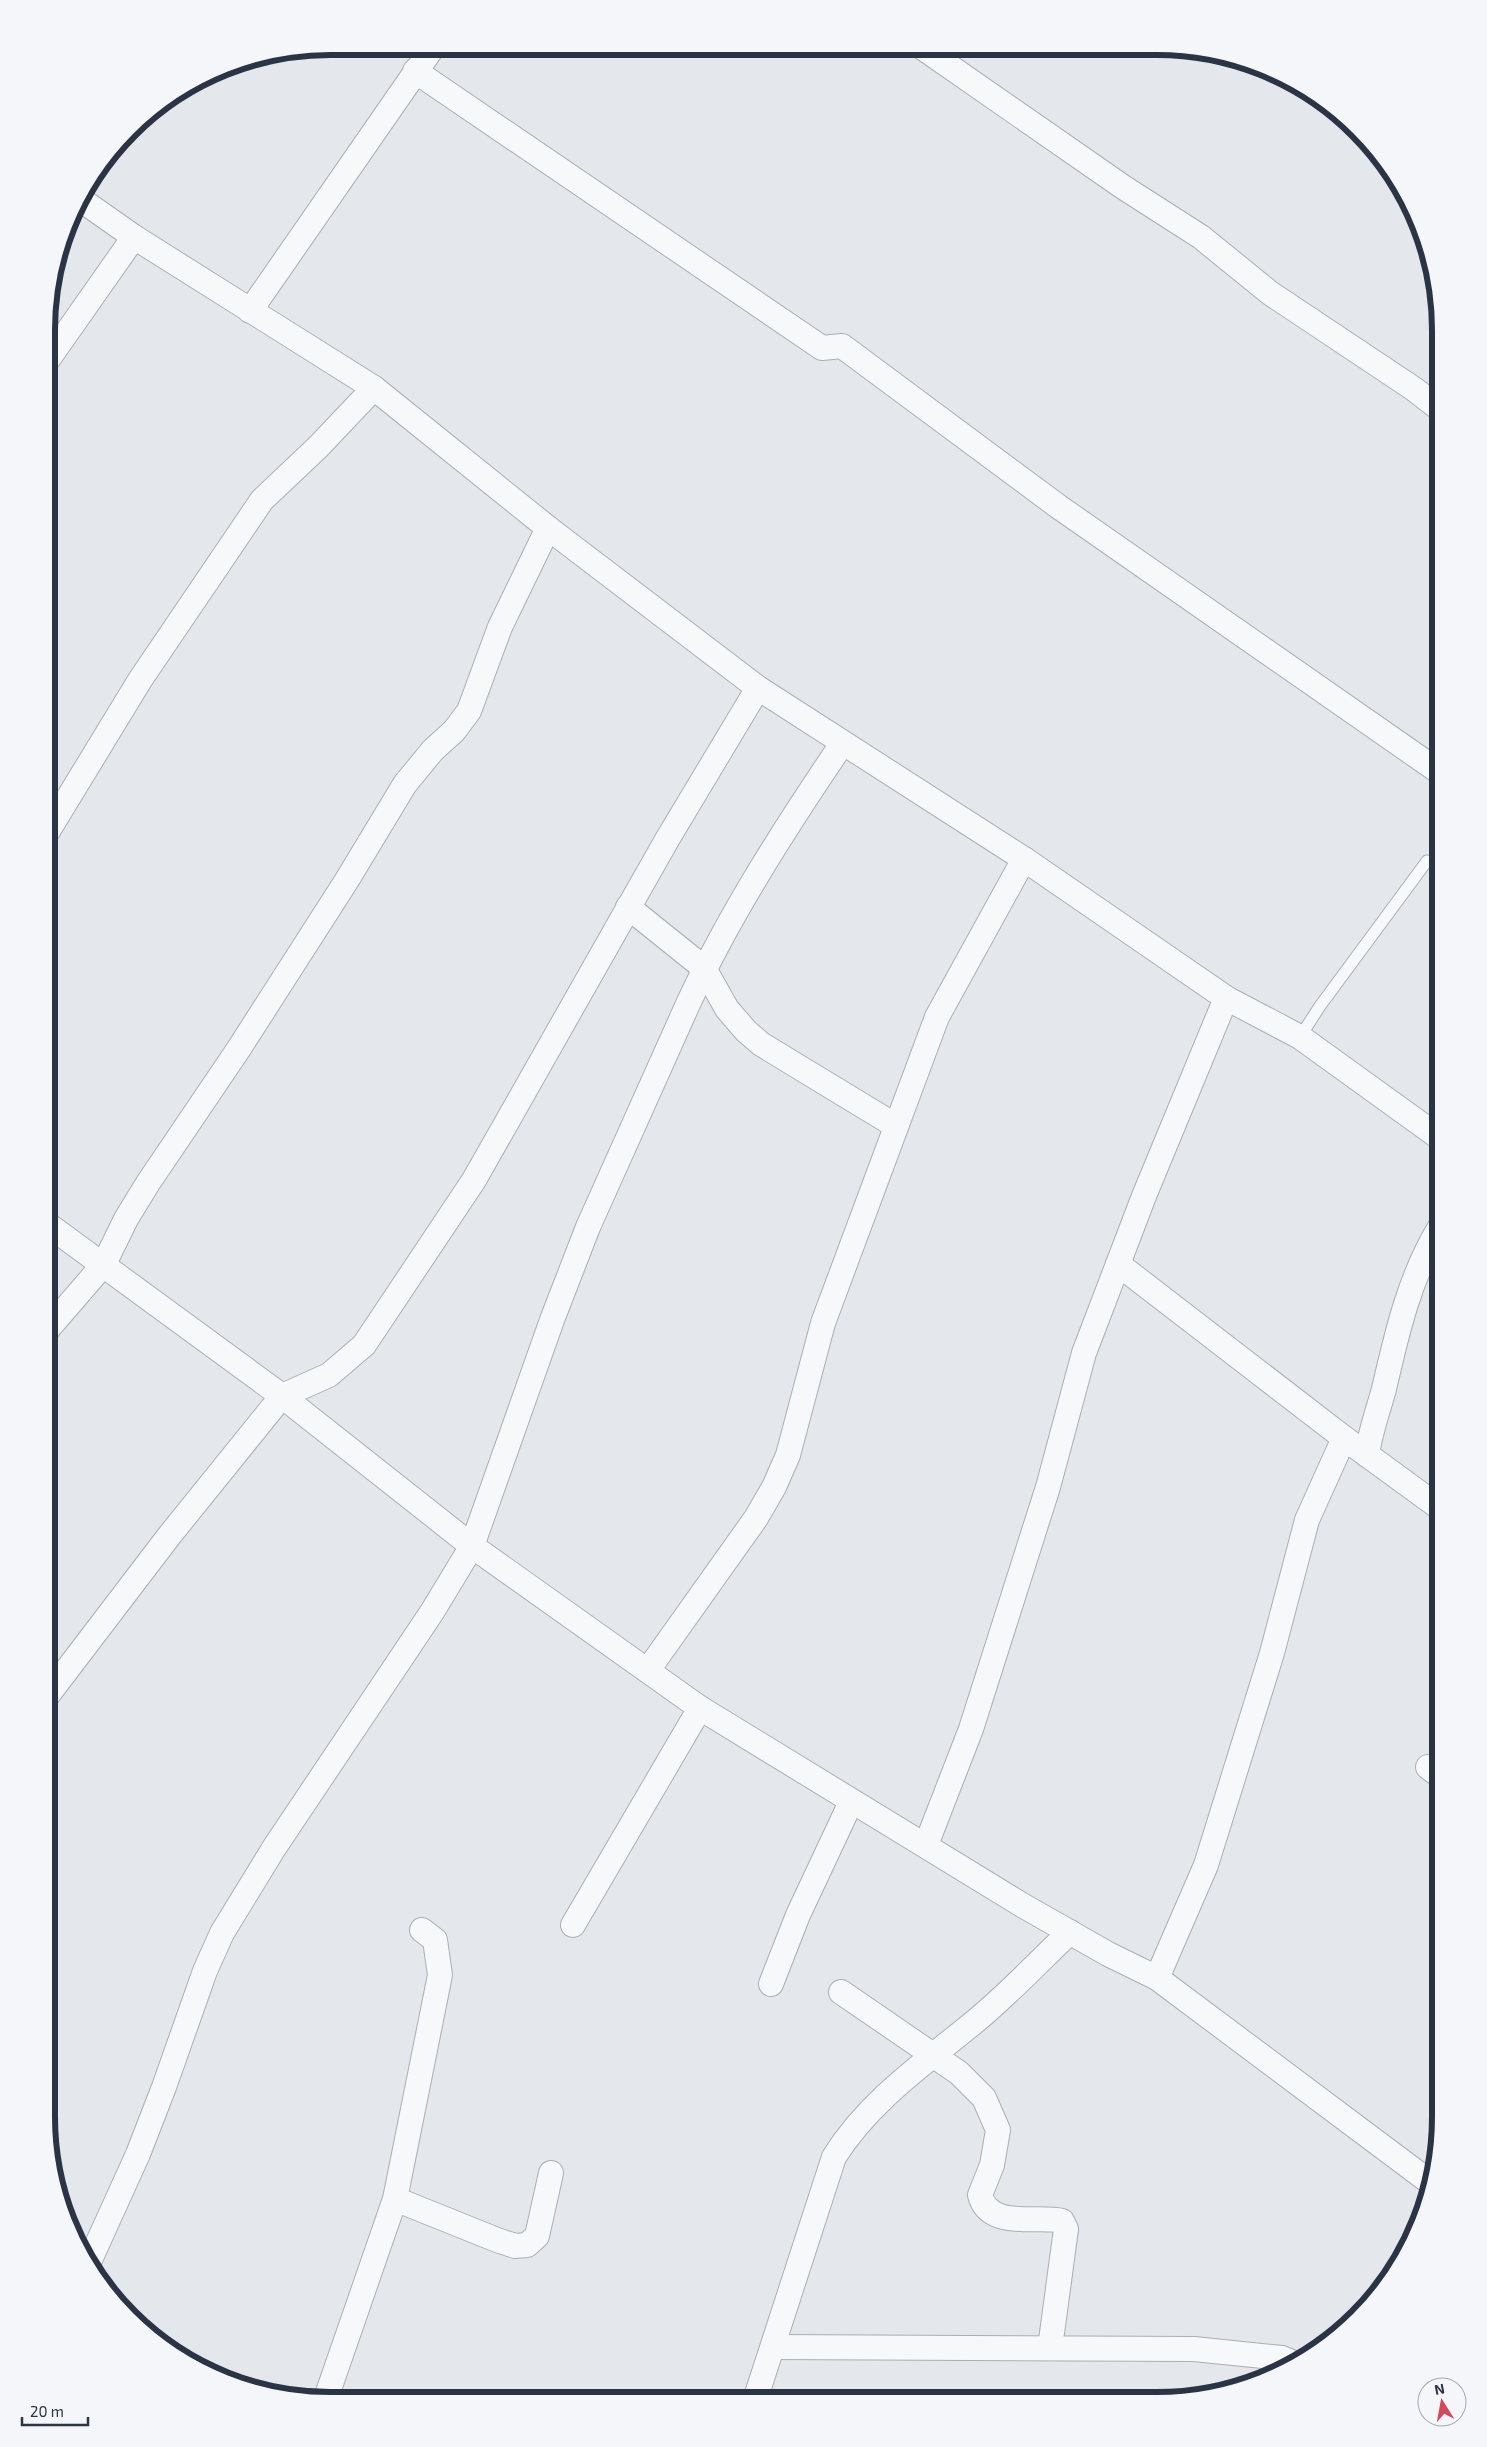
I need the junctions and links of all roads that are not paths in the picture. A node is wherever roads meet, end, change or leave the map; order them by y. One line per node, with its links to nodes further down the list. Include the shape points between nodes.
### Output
1 (427, 55): 3 (street)
2 (934, 55): 9 (street, via 1123,187 1201,237 1270,293)
3 (415, 71): 6 (street); 13 (street, via 822,348 842,346 1059,507)
4 (86, 203): 5 (street)
5 (134, 236): 6 (street); 7 (street)
6 (250, 311): 8 (street)
7 (55, 349)
8 (374, 388): 10 (street); 14 (street, via 262,500 140,680)
9 (1432, 403)
10 (548, 528): 11 (street); 25 (street, via 500,627 469,711 405,784 244,1042 148,1183)
11 (758, 688): 12 (street); 17 (street)
12 (842, 744): 15 (street); 18 (street, via 776,845)
13 (1432, 767)
14 (55, 820)
15 (1024, 859): 19 (street); 21 (street, via 937,1017)
16 (1428, 861): 20 (lane)
17 (628, 907): 18 (street); 28 (street, via 474,1180 364,1345 329,1374)
18 (704, 968): 21 (street, via 727,1009 746,1031); 32 (street, via 588,1227)
19 (1226, 998): 20 (street); 26 (street)
20 (1300, 1037): 22 (street)
21 (896, 1126): 33 (street, via 823,1322 788,1455 774,1487 756,1518)
22 (1432, 1132)
23 (55, 1230): 25 (street)
24 (1432, 1240): 30 (street, via 1404,1304 1370,1430)
25 (104, 1264): 27 (street); 28 (street)
26 (1118, 1264): 29 (street); 37 (street, via 1084,1353 1048,1487 971,1729)
27 (55, 1321)
28 (282, 1396): 32 (street); 34 (street, via 186,1514)
29 (1344, 1438): 30 (street); 41 (street, via 1307,1520 1272,1653 1206,1865)
30 (1367, 1455): 31 (street)
31 (1432, 1502)
32 (472, 1546): 33 (street); 48 (street, via 222,1933 138,2154)
33 (648, 1670): 35 (street)
34 (55, 1686)
35 (700, 1708): 36 (street); 38 (street)
36 (851, 1802): 37 (street); 42 (street, via 798,1915)
37 (926, 1845): 40 (street)
38 (573, 1925)
39 (422, 1930): 47 (street, via 434,1940 440,1975)
40 (1070, 1932): 41 (street); 44 (street, via 968,2028)
41 (1157, 1978): 46 (street)
42 (771, 1984)
43 (841, 1992): 44 (street)
44 (932, 2055): 49 (street, via 870,2110 834,2157); 50 (street, via 959,2073 984,2098 998,2130 992,2165 980,2195 987,2209 1008,2219 1056,2219 1062,2221 1066,2229)
45 (551, 2174): 47 (street, via 537,2236 527,2245 515,2246 496,2240)
46 (1425, 2179)
47 (395, 2199): 52 (street)
48 (92, 2255)
49 (774, 2347): 50 (street); 53 (street)
50 (1050, 2348): 51 (street, via 1194,2349)
51 (1286, 2360)
52 (328, 2392)
53 (758, 2392)

